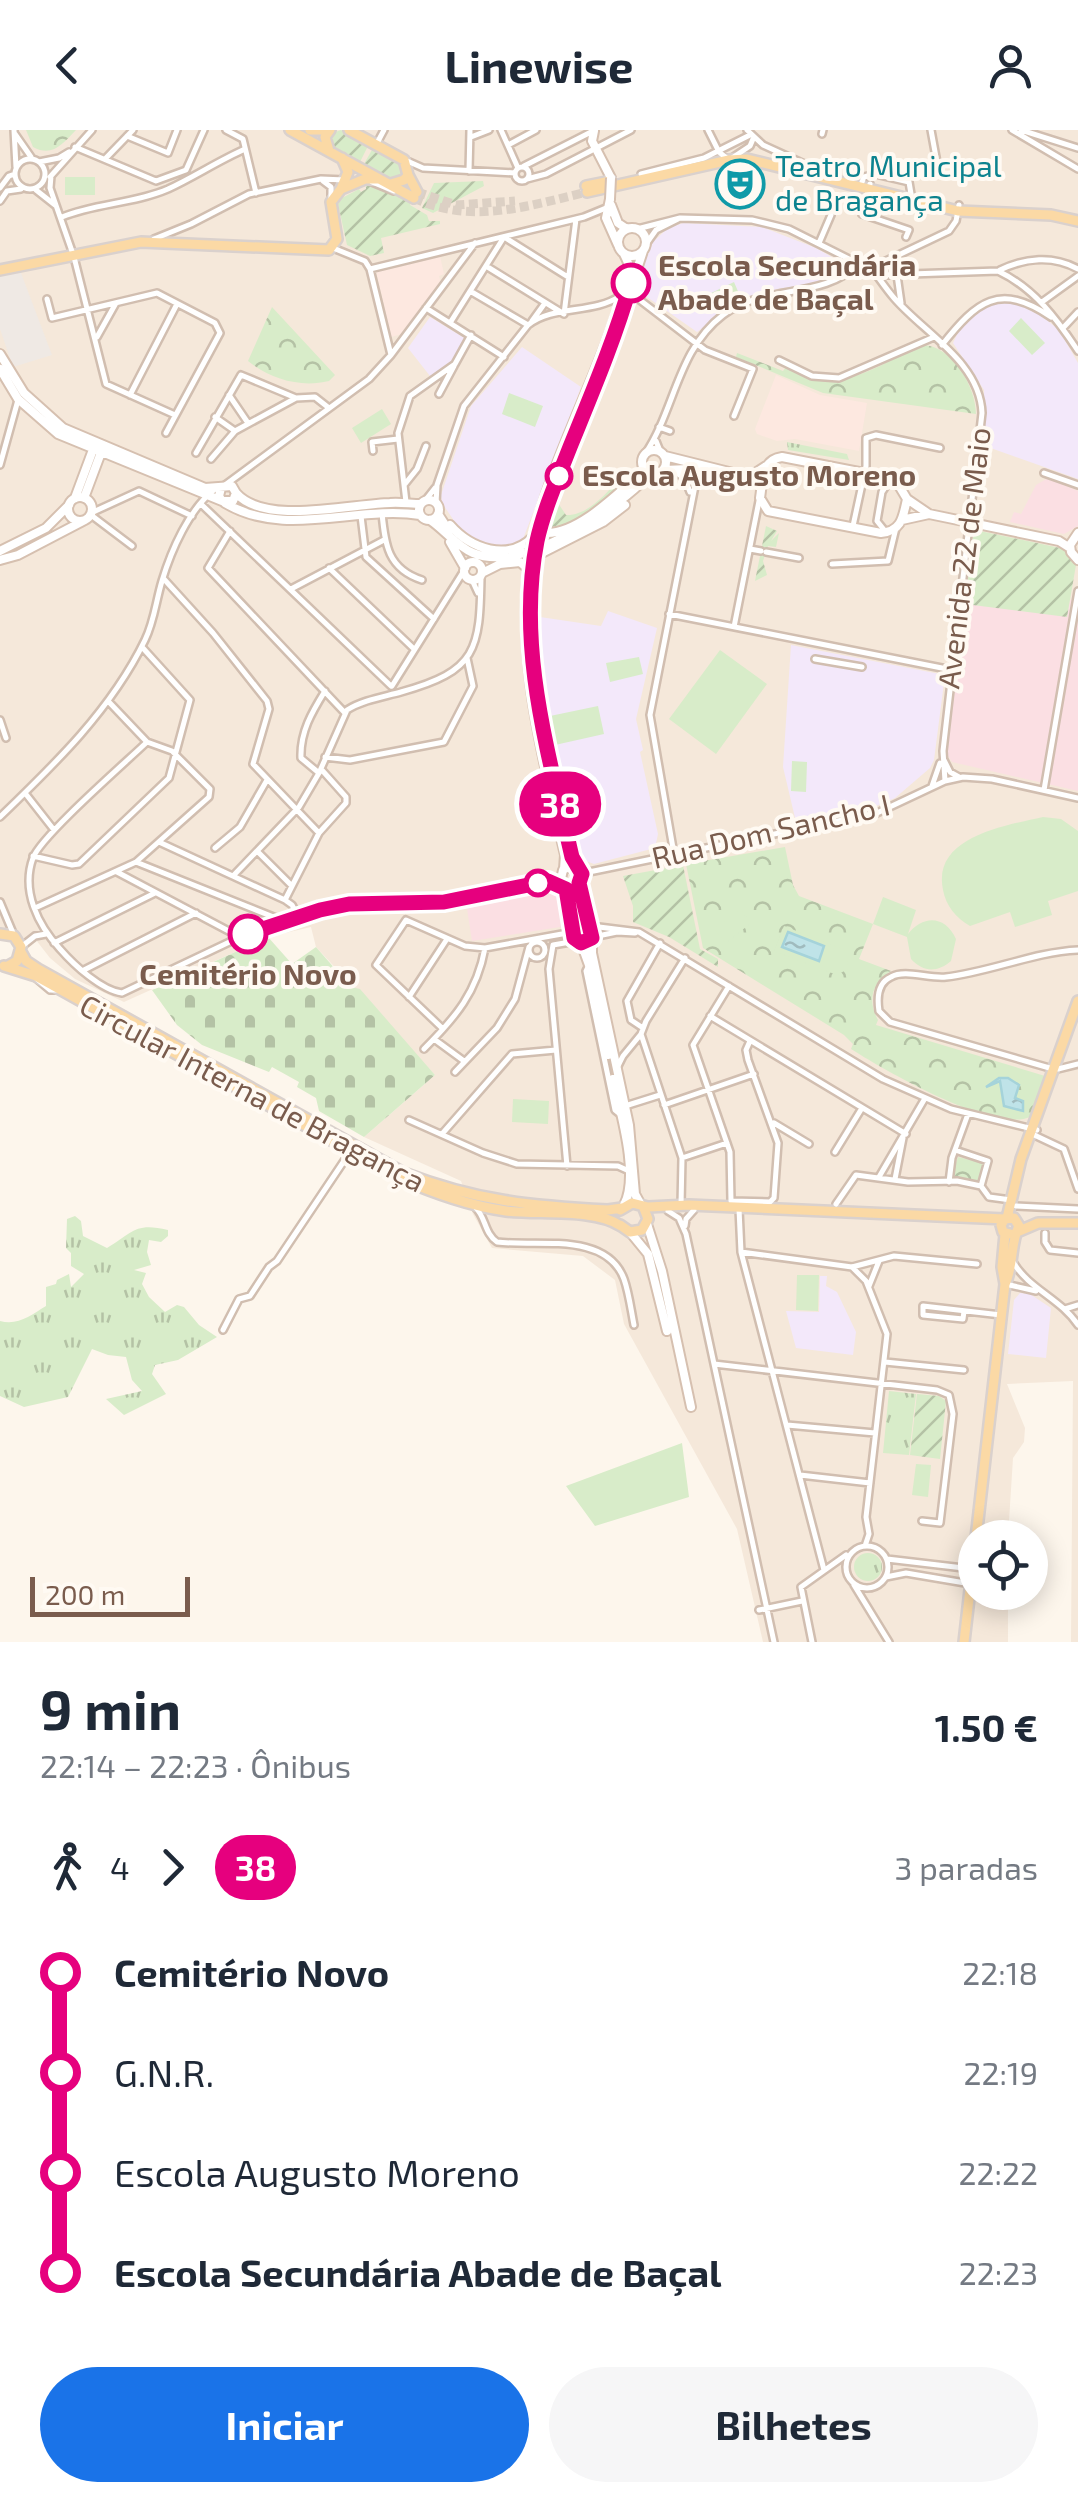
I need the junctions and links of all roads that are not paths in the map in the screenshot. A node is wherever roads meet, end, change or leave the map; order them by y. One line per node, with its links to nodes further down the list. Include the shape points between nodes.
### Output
1 (92, 130): 26 (street)
2 (133, 130): 23 (street)
3 (177, 130): 23 (street, via 168,153)
4 (204, 130): 34 (street, via 186,170 156,181)
5 (226, 130): 29 (street)
6 (290, 130): 30 (main road)
7 (310, 130): 8 (main road)
8 (329, 130): 30 (main road)
9 (350, 130): 24 (main road)
10 (384, 130): 24 (street)
11 (488, 130): 21 (street)
12 (501, 130): 25 (street)
13 (536, 130): 25 (street)
14 (594, 130): 27 (street); 39 (street)
15 (631, 130): 27 (street)
16 (708, 130): 32 (street)
17 (931, 130): 38 (street)
18 (1012, 130): 40 (street)
19 (1021, 130): 28 (street)
20 (14, 132): 35 (street); 43 (street)
21 (470, 134): 41 (street)
22 (750, 134): 32 (street); 37 (street, via 750,146); 42 (street)
23 (126, 136): 34 (street)
24 (376, 145): 36 (main road)
25 (508, 145): 39 (street)
26 (75, 147): 34 (street); 35 (street, via 59,158); 46 (street)
27 (598, 148): 48 (street); 62 (street, bridge, via 611,178)
28 (1078, 148)
29 (245, 149): 58 (street); 64 (street, via 168,188)
30 (329, 151): 33 (main road)
31 (747, 154): 42 (main road)
32 (718, 155): 37 (street); 37 (main road, via 586,189)
33 (342, 158): 47 (main road); 50 (main road)
34 (105, 159)
35 (36, 160): 43 (street, via 21,162); 51 (street, via 46,174)
36 (404, 160): 41 (street, via 423,168); 44 (main road)
37 (730, 160): 54 (main road)
38 (938, 168)
39 (519, 169): 41 (street); 48 (street, via 520,180); 48 (street, via 529,171)
40 (1078, 169)
41 (469, 170)
42 (822, 172): 54 (main road)
43 (13, 173): 45 (street); 53 (street); 56 (street)
44 (408, 174): 50 (main road, via 397,184); 59 (main road)
45 (0, 175)
46 (51, 176): 51 (street); 64 (street)
47 (347, 178): 49 (street); 57 (main road)
48 (527, 180)
49 (324, 181): 57 (street); 58 (street); 61 (street, via 331,186)
50 (384, 181): 52 (main road); 59 (main road)
51 (43, 182): 56 (street)
52 (359, 182): 57 (main road); 59 (street)
53 (1, 185): 55 (street)
54 (867, 185): 63 (main road); 63 (main road); 74 (street, via 862,214 910,230)
55 (12, 189): 56 (street); 60 (street)
56 (30, 189): 64 (street, via 51,200)
57 (341, 189): 61 (main road)
58 (256, 193): 71 (street)
59 (416, 195)
60 (0, 200)
61 (330, 202): 79 (main road)
62 (606, 208): 66 (street); 70 (street); 72 (street)
63 (959, 208): 69 (main road); 83 (street, via 948,230)
64 (61, 215): 84 (street)
65 (831, 216): 77 (street)
66 (584, 217): 68 (street); 72 (street, via 596,217)
67 (680, 218): 70 (street); 77 (street, via 752,220); 81 (street, via 656,230)
68 (576, 219): 73 (street); 93 (street)
69 (1078, 219)
70 (627, 227): 80 (street); 81 (street, via 644,235)
71 (178, 230): 75 (street); 78 (street)
72 (610, 232): 80 (street)
73 (504, 237): 76 (street); 86 (street); 93 (street)
74 (906, 238)
75 (141, 242): 78 (main road); 84 (main road)
76 (475, 243): 87 (street); 103 (street)
77 (819, 243): 85 (street)
78 (182, 244): 79 (main road)
79 (335, 244): 87 (street)
80 (618, 245): 82 (street)
81 (644, 248): 82 (street, via 636,256); 95 (street)
82 (624, 254): 95 (street)
83 (898, 256): 90 (street); 92 (street)
84 (74, 257): 88 (main road); 104 (street)
85 (859, 264): 90 (street); 114 (street, via 829,284 726,312)
86 (486, 266): 94 (street); 100 (street)
87 (370, 269): 119 (street)
88 (0, 270)
89 (998, 271): 91 (street, via 1037,260 1069,264); 92 (street); 99 (street)
90 (875, 272): 92 (street); 102 (street, Avenida 22 de Maio)
91 (1078, 272): 99 (street)
92 (900, 275): 102 (street)
93 (568, 277): 107 (street)
94 (470, 291): 108 (street); 109 (street)
95 (628, 296): 98 (street); 105 (street); 114 (street); 183 (street)
96 (47, 299): 104 (street, via 52,318)
97 (116, 302): 101 (street, via 157,294); 104 (street); 113 (street)
98 (611, 302): 105 (street); 107 (street)
99 (1042, 302): 110 (street)
100 (544, 303): 107 (street); 109 (street)
101 (178, 304): 126 (street); 133 (street, via 215,323 220,333)
102 (902, 306): 112 (street, Avenida 22 de Maio)
103 (426, 308): 108 (street); 119 (street)
104 (88, 310): 113 (street)
105 (618, 310): 188 (street)
106 (1078, 312): 110 (street)
107 (564, 314): 109 (street)
108 (450, 323): 111 (street)
109 (529, 323): 120 (street)
110 (1061, 325): 115 (street, via 1022,300 1000,297 979,305); 117 (street)
111 (471, 335): 120 (street); 123 (street)
112 (934, 337): 115 (street, Avenida 22 de Maio); 122 (street, via 839,378 812,376)
113 (95, 340): 126 (street, via 106,384)
114 (696, 344): 121 (street); 137 (street)
115 (942, 344): 182 (street, Avenida 22 de Maio, via 981,397)
116 (732, 350): 121 (street)
117 (1078, 351)
118 (0, 354): 144 (street, via 36,406)
119 (391, 355): 130 (street)
120 (504, 358): 162 (street, via 464,406)
121 (728, 359): 134 (street, via 753,368)
122 (779, 360)
123 (455, 364): 125 (street); 141 (street, via 410,396)
124 (0, 369): 129 (street)
125 (440, 394)
126 (130, 395): 133 (street)
127 (229, 395): 128 (street, via 241,375); 135 (street); 136 (street)
128 (296, 398): 130 (street, via 315,397); 136 (street)
129 (18, 399): 131 (street); 132 (street)
130 (329, 408): 153 (street)
131 (30, 412): 132 (street); 144 (street, via 58,434)
132 (17, 414): 151 (street)
133 (176, 416): 140 (street)
134 (734, 416)
135 (215, 417): 138 (street); 147 (street)
136 (248, 422): 138 (street)
137 (659, 427): 139 (street); 142 (street)
138 (235, 430): 150 (street)
139 (670, 431)
140 (166, 434)
141 (398, 439): 146 (street, via 372,442); 160 (street)
142 (656, 441): 148 (street); 149 (street)
143 (426, 446): 160 (street)
144 (98, 448): 166 (street); 170 (street); 171 (street)
145 (940, 448): 157 (street, via 869,436 863,443)
146 (373, 451)
147 (196, 453)
148 (645, 454): 149 (street); 155 (street)
149 (662, 454): 154 (street); 156 (street)
150 (211, 460)
151 (0, 464)
152 (766, 466): 154 (street, via 749,477); 157 (street, via 782,456); 168 (street)
153 (246, 468): 166 (street); 167 (street)
154 (695, 468): 156 (street); 159 (street); 165 (street)
155 (645, 469): 156 (street); 163 (street); 177 (street, via 599,514 513,552 470,548); 183 (street, via 591,515 554,534)
156 (667, 469): 172 (street, via 688,483)
157 (865, 472): 161 (street); 185 (street)
158 (1044, 472): 164 (street)
159 (718, 475): 165 (street); 168 (street, via 748,482)
160 (405, 484): 175 (street)
161 (900, 484): 169 (street); 184 (street, via 885,486 877,516 878,528)
162 (437, 485): 174 (street); 177 (street)
163 (640, 485): 177 (street, via 593,520 506,556 469,551); 199 (street, via 612,516)
164 (1078, 485)
165 (694, 487): 172 (street)
166 (220, 488): 167 (street); 171 (street); 173 (street)
167 (236, 491): 173 (street, via 233,501); 175 (street, via 248,502 286,510)
168 (760, 498): 185 (street, via 768,510); 194 (street)
169 (907, 499): 178 (street); 184 (street)
170 (76, 500): 179 (street, via 90,502); 179 (street, via 70,516); 195 (street, via 46,528)
171 (203, 500): 173 (street); 180 (street); 186 (street)
172 (690, 500): 207 (street)
173 (223, 502): 181 (street, via 282,519)
174 (422, 503): 175 (street); 177 (street); 177 (street)
175 (406, 504)
176 (382, 513): 177 (street); 181 (street); 189 (street)
177 (431, 514): 188 (street, via 486,550 518,548); 202 (street)
178 (929, 514): 182 (street); 184 (street)
179 (89, 516): 180 (street, via 139,491); 191 (street); 197 (street)
180 (192, 516): 203 (street)
181 (361, 516): 192 (street)
182 (969, 524): 190 (street); 215 (street, Avenida 22 de Maio)
183 (541, 526): 188 (street)
184 (896, 527): 185 (street); 200 (street, via 888,561)
185 (853, 529)
186 (230, 531): 205 (street); 217 (street, via 208,568)
187 (1075, 535): 190 (street); 193 (street)
188 (534, 539): 199 (street, bridge)
189 (384, 540): 192 (street); 204 (street, via 398,566)
190 (1059, 541): 193 (street)
191 (132, 546)
192 (364, 548): 201 (street); 208 (street, via 370,563)
193 (1070, 548): 198 (street)
194 (750, 549): 196 (street); 209 (street)
195 (0, 551)
196 (799, 558)
197 (0, 560)
198 (1078, 560)
199 (531, 563): 202 (street); 245 (street, via 535,683); 246 (street, via 525,610 532,697)
200 (832, 564)
201 (329, 568): 205 (street); 211 (street)
202 (472, 574): 208 (street, via 453,588); 212 (street, via 480,601 478,636)
203 (163, 578): 210 (street); 229 (street, via 267,701 253,764)
204 (422, 580)
205 (291, 589): 216 (street)
206 (1078, 591): 232 (street)
207 (669, 614): 209 (street); 242 (street, via 650,722)
208 (434, 619): 211 (street)
209 (734, 626): 215 (street)
210 (142, 647): 219 (street); 224 (street, via 190,700)
211 (414, 650): 216 (street)
212 (467, 658): 218 (street, via 441,679); 226 (street, via 473,686 444,742 350,760)
213 (814, 658): 214 (street)
214 (862, 667)
215 (952, 670): 225 (street, Avenida 22 de Maio)
216 (391, 686): 218 (street)
217 (325, 691): 220 (street); 227 (street, via 300,742 300,758)
218 (384, 696): 220 (street)
219 (108, 701): 223 (street); 233 (street)
220 (344, 712): 226 (street)
221 (0, 720): 222 (street)
222 (6, 738)
223 (147, 742): 224 (street); 237 (street)
224 (176, 756): 239 (street, via 210,789 209,798); 243 (street, via 169,778 79,864)
225 (942, 756): 228 (street); 230 (street, Avenida 22 de Maio); 231 (street)
226 (325, 757): 227 (street)
227 (320, 771): 235 (street); 238 (street, via 346,803)
228 (962, 778): 230 (street, Rua Dom Sancho I); 232 (street, Rua Dom Sancho I)
229 (267, 780): 235 (street); 240 (street, via 240,827)
230 (945, 782): 231 (street, Rua Dom Sancho I)
231 (930, 788): 242 (street, Rua Dom Sancho I, via 877,812)
232 (1044, 791): 234 (street, Rua Dom Sancho I)
233 (25, 794): 236 (street); 237 (street)
234 (1078, 798)
235 (296, 811): 238 (street); 241 (street)
236 (0, 818)
237 (54, 831): 243 (street)
238 (318, 833): 252 (street)
239 (159, 842): 244 (street); 249 (street)
240 (215, 848)
241 (257, 851): 249 (street); 252 (street)
242 (674, 854): 248 (street, Rua Dom Sancho I)
243 (34, 856): 257 (street)
244 (132, 864): 247 (street); 250 (street); 260 (street)
245 (577, 868): 246 (street); 248 (street)
246 (563, 870): 251 (street); 253 (street)
247 (117, 872): 250 (street); 257 (street)
248 (586, 875): 263 (street, via 579,883)
249 (233, 876): 255 (street)
250 (134, 881): 254 (street)
251 (548, 881): 253 (street); 259 (street, via 444,902 349,904)
252 (292, 886): 255 (street)
253 (566, 889): 271 (street)
254 (156, 893): 258 (street); 274 (street)
255 (285, 900): 259 (street)
256 (0, 904): 261 (street); 273 (street)
257 (34, 908): 262 (street)
258 (196, 913): 267 (street); 284 (street)
259 (298, 916): 260 (street)
260 (284, 921): 267 (street)
261 (0, 924)
262 (41, 925): 265 (street); 273 (street)
263 (590, 926): 266 (street); 268 (street)
264 (0, 934): 273 (main road)
265 (46, 934): 273 (street); 274 (street)
266 (647, 936): 268 (street); 275 (street)
267 (240, 937): 284 (street, via 122,992)
268 (592, 938): 271 (street); 297 (street)
269 (447, 939): 277 (street); 287 (street); 287 (street, via 406,920 386,950 376,966)
270 (540, 939): 271 (street); 272 (street); 278 (street); 281 (street)
271 (577, 939): 276 (street); 310 (street)
272 (514, 942): 277 (street); 278 (street)
273 (18, 943): 282 (main road, via 17,961); 338 (main road, Circular Interna de Bragança, via 38,969 404,1172 499,1202)
274 (54, 943): 284 (street)
275 (660, 944): 280 (street); 292 (street, via 627,1001)
276 (553, 945): 281 (street); 285 (street)
277 (485, 948): 291 (street, via 471,995)
278 (528, 950): 281 (street); 283 (street)
279 (1078, 950): 301 (street, via 955,976 896,974 879,990 880,1011 890,1022)
280 (685, 958): 286 (street); 292 (street)
281 (539, 959): 283 (street); 285 (street)
282 (2, 966): 320 (main road, Circular Interna de Bragança, via 36,976)
283 (522, 968): 299 (street, via 515,999)
284 (84, 970)
285 (549, 972): 296 (street)
286 (729, 986): 290 (street); 307 (street)
287 (409, 997): 291 (street)
288 (1078, 1002): 301 (main road)
289 (1078, 1015): 301 (main road)
290 (710, 1016): 294 (street); 305 (street, via 693,1044)
291 (443, 1029): 293 (street)
292 (642, 1031): 298 (street); 306 (street)
293 (434, 1039): 295 (street); 299 (street)
294 (750, 1041): 304 (street, via 746,1050); 309 (street)
295 (424, 1049)
296 (556, 1050): 315 (street, via 512,1054); 324 (street)
297 (612, 1052): 298 (street); 302 (street)
298 (623, 1056): 302 (street)
299 (465, 1062): 303 (street)
300 (1078, 1064): 301 (street)
301 (1056, 1069): 314 (main road)
302 (616, 1071): 310 (street)
303 (455, 1072)
304 (754, 1074): 305 (street); 313 (street)
305 (708, 1090): 308 (street); 317 (street)
306 (660, 1095): 308 (street); 310 (street)
307 (924, 1100): 311 (street); 316 (street)
308 (664, 1105): 323 (street)
309 (862, 1108): 316 (street); 321 (street)
310 (622, 1110): 322 (street); 335 (street)
311 (968, 1114): 314 (street); 319 (street)
312 (409, 1120): 315 (street)
313 (771, 1122): 318 (street); 337 (street, via 778,1142 774,1198)
314 (1032, 1133): 331 (street, via 1064,1149); 333 (main road)
315 (442, 1134): 324 (street, via 516,1164)
316 (904, 1136): 327 (street); 328 (street)
317 (727, 1143): 323 (street); 337 (street)
318 (809, 1144)
319 (955, 1150): 329 (street); 330 (street, via 988,1161)
320 (350, 1152): 332 (main road, Circular Interna de Bragança); 365 (street, via 277,1261 250,1296 239,1299)
321 (836, 1152)
322 (628, 1158): 325 (street); 326 (street)
323 (682, 1158): 336 (street)
324 (567, 1166): 325 (street)
325 (618, 1166): 326 (street)
326 (629, 1171): 338 (street)
327 (879, 1177): 328 (street); 334 (street, via 856,1175)
328 (896, 1179): 329 (street)
329 (948, 1182): 330 (street)
330 (981, 1186): 333 (street, via 989,1197)
331 (1078, 1190)
332 (468, 1202): 340 (main road, Circular Interna de Bragança); 347 (street)
333 (1014, 1203): 339 (street); 345 (main road)
334 (836, 1204)
335 (642, 1205): 336 (main road); 338 (main road); 344 (main road)
336 (681, 1205): 337 (main road)
337 (736, 1206): 341 (main road); 345 (main road); 350 (street)
338 (623, 1207): 346 (main road, via 618,1217)
339 (1078, 1209)
340 (500, 1210): 346 (main road, Circular Interna de Bragança, via 598,1218); 347 (street)
341 (694, 1210): 342 (main road); 349 (street, via 686,1218)
342 (668, 1211): 344 (main road); 349 (street)
343 (1078, 1221): 345 (main road)
344 (647, 1223): 346 (main road, via 638,1232); 372 (street)
345 (1010, 1226): 352 (main road); 356 (main road)
346 (626, 1229): 366 (street, via 648,1254)
347 (488, 1230): 363 (street, via 500,1242 600,1252 622,1274)
348 (1045, 1233): 351 (street, via 1050,1250)
349 (686, 1234): 368 (street)
350 (741, 1252): 355 (street); 370 (street)
351 (1078, 1253)
352 (1012, 1256): 356 (main road); 358 (street)
353 (879, 1261): 354 (street, via 902,1256); 355 (street); 357 (street)
354 (976, 1264)
355 (852, 1267): 357 (street)
356 (1005, 1284): 358 (street); 362 (main road)
357 (868, 1287): 367 (street, via 886,1325)
358 (1039, 1292): 360 (street)
359 (1078, 1305): 360 (street)
360 (1065, 1309): 364 (street)
361 (964, 1311): 361 (street, via 924,1306 922,1315 963,1319); 362 (street)
362 (1001, 1315): 378 (main road)
363 (634, 1325)
364 (1078, 1325)
365 (224, 1330)
366 (667, 1332)
367 (884, 1362): 369 (street); 371 (street)
368 (714, 1364): 370 (street); 392 (street)
369 (964, 1370)
370 (773, 1372): 371 (street); 373 (street)
371 (882, 1384): 374 (street); 377 (street, via 937,1390 952,1400 940,1523)
372 (691, 1407)
373 (787, 1424): 374 (street); 375 (street)
374 (876, 1433): 376 (street)
375 (800, 1474): 376 (street); 386 (street)
376 (870, 1483): 379 (street)
377 (922, 1520)
378 (978, 1520)
379 (868, 1528): 380 (street); 381 (street)
380 (865, 1546): 381 (street); 382 (street)
381 (882, 1552): 383 (street)
382 (851, 1553): 384 (street); 386 (street)
383 (887, 1559): 385 (street); 387 (street)
384 (846, 1567): 386 (street); 389 (street)
385 (958, 1567)
386 (827, 1568): 391 (street, via 803,1584)
387 (886, 1577): 388 (street, via 906,1573); 390 (street)
388 (958, 1581)
389 (852, 1583): 390 (street); 395 (street)
390 (868, 1589): 395 (street)
391 (802, 1601): 392 (street); 397 (street)
392 (767, 1608): 393 (street); 396 (street)
393 (759, 1610)
394 (967, 1610): 399 (main road)
395 (873, 1614): 398 (street)
396 (774, 1642)
397 (812, 1642)
398 (889, 1642)
399 (964, 1642)

